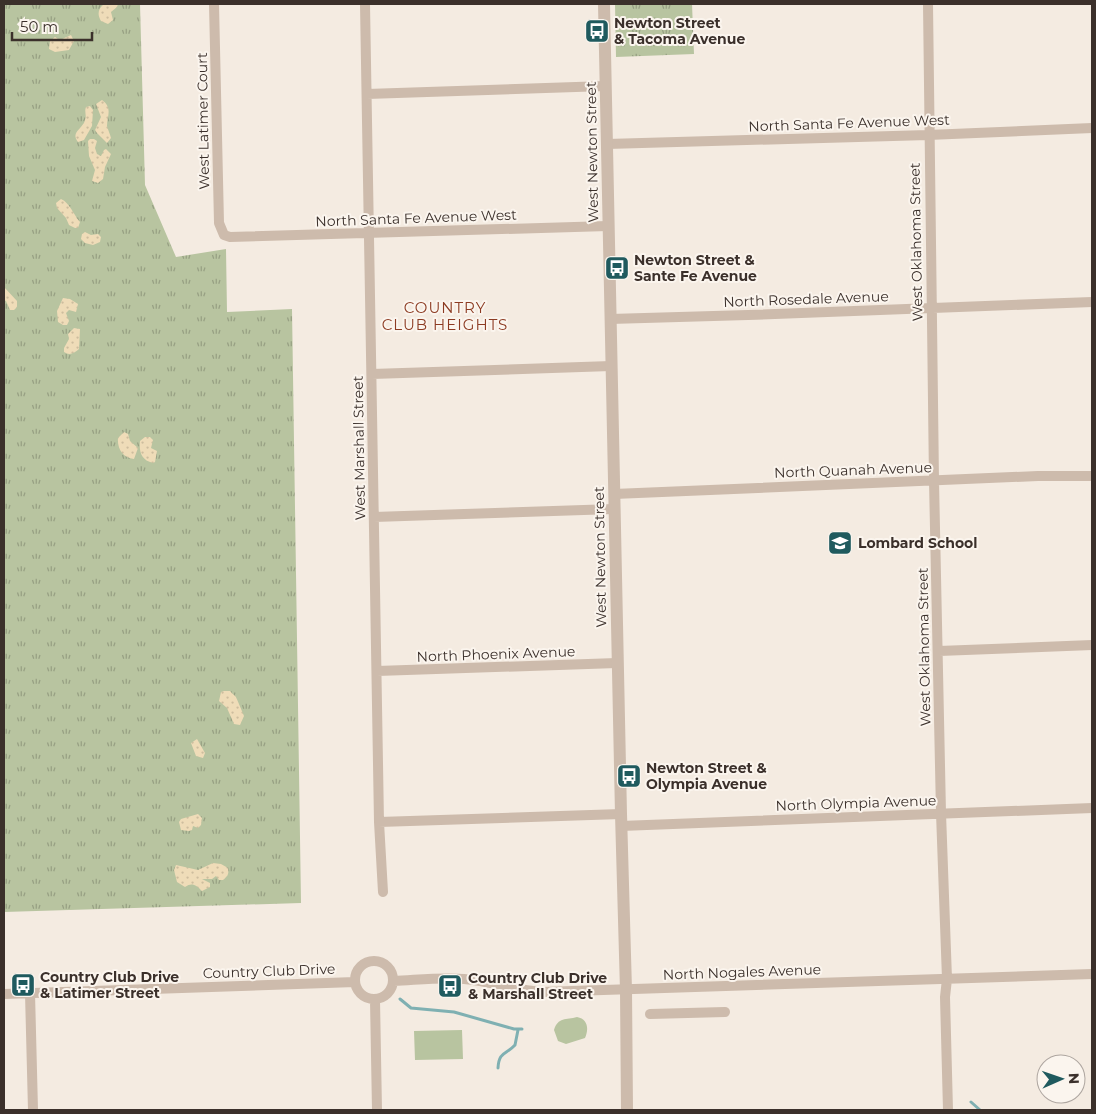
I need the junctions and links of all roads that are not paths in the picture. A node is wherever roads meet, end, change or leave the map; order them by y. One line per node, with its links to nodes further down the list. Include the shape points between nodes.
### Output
1 (214, 4): 12 (street, West Latimer Court, via 219,223)
2 (364, 4): 6 (street, West Marshall Street)
3 (604, 4): 5 (street, West Newton Street)
4 (928, 4): 8 (street, West Oklahoma Street)
5 (606, 86): 6 (street); 9 (street, West Newton Street)
6 (367, 94): 11 (street, West Marshall Street)
7 (1092, 128): 8 (street, North Santa Fe Avenue West)
8 (928, 135): 9 (street, North Santa Fe Avenue West); 14 (street, West Oklahoma Street)
9 (607, 144): 10 (street, West Newton Street)
10 (608, 226): 11 (street, North Santa Fe Avenue West); 15 (street, West Newton Street)
11 (369, 232): 12 (street, North Santa Fe Avenue West); 17 (street, West Marshall Street)
12 (224, 236)
13 (1092, 302): 14 (street, North Rosedale Avenue)
14 (931, 308): 15 (street, North Rosedale Avenue); 19 (street, West Oklahoma Street)
15 (610, 318): 16 (street, West Newton Street)
16 (611, 366): 17 (street); 20 (street, West Newton Street)
17 (372, 374): 22 (street, West Marshall Street)
18 (1092, 476): 19 (street, North Quanah Avenue)
19 (934, 481): 20 (street, North Quanah Avenue); 24 (street, West Oklahoma Street)
20 (614, 494): 21 (street, West Newton Street)
21 (614, 509): 22 (street); 25 (street, West Newton Street)
22 (374, 517): 26 (street, West Marshall Street)
23 (1092, 645): 24 (street)
24 (939, 651): 28 (street, West Oklahoma Street)
25 (617, 664): 26 (street, North Phoenix Avenue); 29 (street, West Newton Street)
26 (377, 671): 30 (street, West Marshall Street)
27 (1092, 808): 28 (street, North Olympia Avenue)
28 (941, 813): 29 (street, North Olympia Avenue); 33 (street, West Oklahoma Street)
29 (621, 820): 30 (street, North Olympia Avenue); 36 (street, West Newton Street)
30 (379, 822): 31 (street, West Marshall Street)
31 (382, 892)
32 (1092, 974): 33 (street, North Nogales Avenue)
33 (947, 979): 36 (street, North Nogales Avenue); 45 (street, West Oklahoma Street)
34 (394, 980): 35 (street, via 385,964 373,961 359,968); 36 (street, North Nogales Avenue, via 463,979 542,992); 39 (street, via 388,994)
35 (355, 982): 37 (street, Country Club Drive); 39 (street, via 365,998)
36 (626, 990): 44 (street, West Newton Street)
37 (30, 993): 38 (street, Country Club Drive); 42 (street)
38 (4, 994)
39 (375, 1000): 43 (street)
40 (725, 1012): 41 (street)
41 (650, 1014)
42 (33, 1110)
43 (378, 1110)
44 (627, 1110)
45 (948, 1110)

